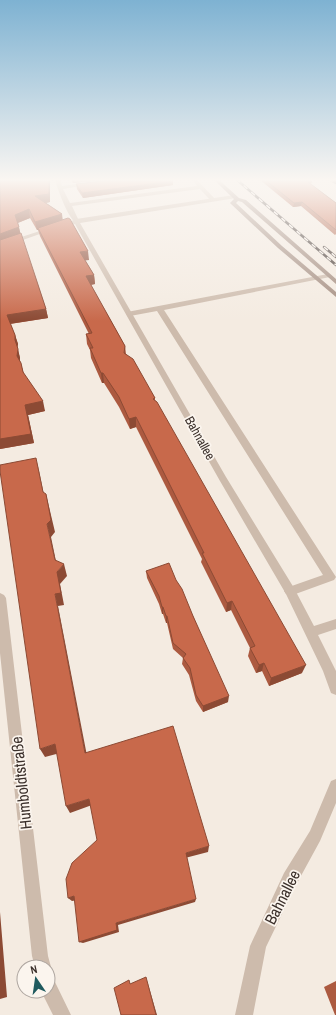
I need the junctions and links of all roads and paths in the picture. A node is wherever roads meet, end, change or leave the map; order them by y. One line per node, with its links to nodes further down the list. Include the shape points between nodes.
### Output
1 (79, 226): 11 (street, Bahnallee)
2 (259, 226): 7 (main road)
3 (272, 226): 6 (main road)
4 (55, 228): 5 (street)
5 (0, 246)
6 (328, 276): 7 (street); 8 (main road)
7 (316, 278): 9 (main road); 10 (street)
8 (336, 282)
9 (336, 295)
10 (159, 308): 11 (street); 12 (street, via 330,577)
11 (130, 314): 12 (street, Bahnallee, via 223,479)
12 (290, 590): 15 (street, Bahnallee)
13 (0, 598): 18 (street, Humboldtstraße)
14 (336, 624): 15 (street)
15 (312, 632): 16 (street, Bahnallee)
16 (336, 689)
17 (336, 786): 21 (street, Bahnallee, via 315,836 290,879 258,946)
18 (41, 959)
19 (54, 999): 20 (street)
20 (62, 1015)
21 (244, 1015)

